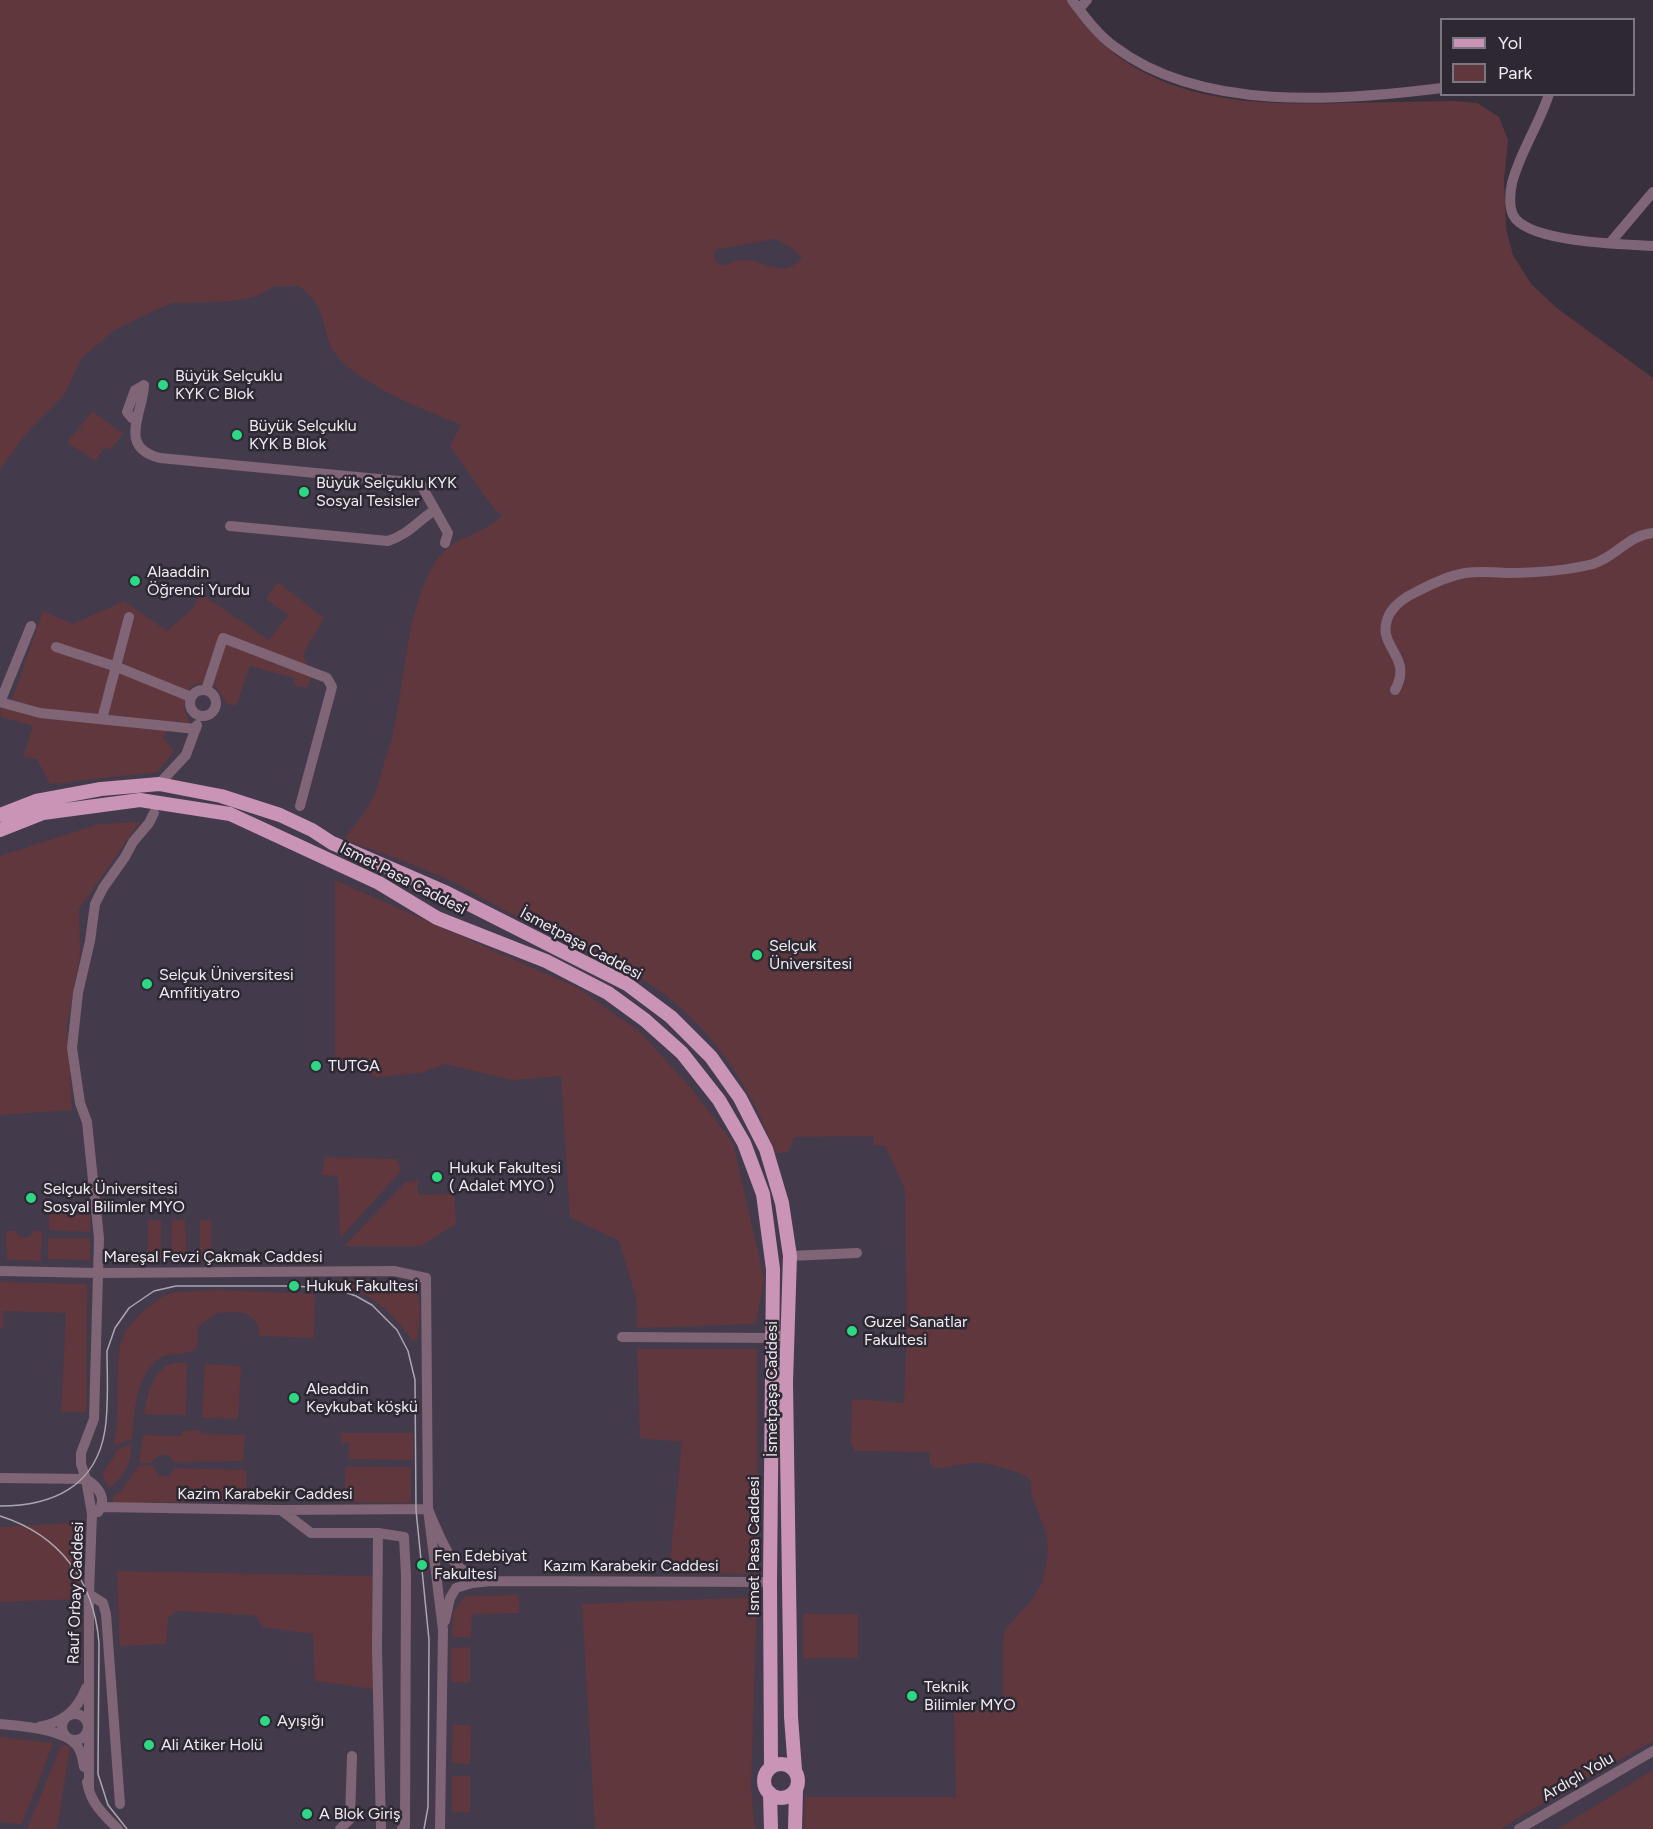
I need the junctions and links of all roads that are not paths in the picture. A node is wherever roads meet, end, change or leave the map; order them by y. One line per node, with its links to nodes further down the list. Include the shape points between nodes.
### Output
1 (1087, 0): 2 (street)
2 (1075, 4): 3 (street, via 1114,47 1182,82 1217,91 1314,98)
3 (1440, 88)
4 (1548, 96): 6 (street, via 1512,183 1510,205 1514,217 1535,231)
5 (1653, 192): 6 (street)
6 (1610, 243): 7 (street)
7 (1653, 246)
8 (137, 416): 9 (street, via 135,429 140,447 160,458 420,483)
9 (435, 510): 10 (street, via 400,537 388,541); 12 (street, via 448,533)
10 (230, 526)
11 (1653, 532): 18 (street, via 1637,536 1597,563 1527,572 1467,573 1436,581 1405,597 1385,626 1386,638 1402,670)
12 (445, 543)
13 (129, 616): 16 (street)
14 (31, 626): 21 (street, via 0,702 40,713)
15 (56, 647): 16 (street)
16 (117, 667): 19 (street); 21 (street)
17 (206, 690): 19 (street, via 198,690); 20 (street, via 216,698 216,707); 24 (street, via 224,638 327,678 333,687)
18 (1395, 690)
19 (191, 697): 20 (street, via 191,709)
20 (200, 716): 22 (street)
21 (102, 719): 22 (street)
22 (196, 729): 23 (street, via 186,755)
23 (159, 784): 26 (main road, İsmetpaşa Caddesi, via 36,801); 28 (main road, İsmetpaşa Caddesi, via 221,796 280,815)
24 (300, 806)
25 (154, 813): 37 (street, via 95,904 75,1014 72,1048 89,1139 99,1238)
26 (0, 815)
27 (0, 830): 29 (main road, Ismet Pasa Caddesi, via 44,813 140,800 230,814)
28 (332, 843): 29 (street); 30 (main road, İsmetpaşa Caddesi)
29 (319, 856): 32 (main road, Ismet Pasa Caddesi, via 379,883)
30 (443, 891): 31 (main road, İsmetpaşa Caddesi); 32 (main road, via 431,899)
31 (456, 897): 33 (main road, via 457,912); 35 (main road, İsmetpaşa Caddesi, via 627,984 670,1017 711,1057 740,1098 766,1149 782,1203)
32 (430, 914): 33 (main road, Ismet Pasa Caddesi)
33 (444, 921): 40 (main road, Ismet Pasa Caddesi, via 546,961 608,993 682,1053 719,1100 744,1143 763,1194 773,1269)
34 (857, 1253): 35 (street)
35 (790, 1256): 38 (main road, İsmetpaşa Caddesi)
36 (0, 1271): 37 (street, Mareşal Fevzi Çakmak Caddesi)
37 (98, 1273): 42 (street, via 94,1419 81,1453); 44 (street, Mareşal Fevzi Çakmak Caddesi, via 394,1271 426,1278)
38 (788, 1334): 40 (street); 64 (main road, İsmetpaşa Caddesi, via 791,1717)
39 (622, 1337): 40 (street)
40 (772, 1338): 51 (main road, Ismet Pasa Caddesi)
41 (0, 1478): 42 (street)
42 (86, 1479): 43 (street, Rauf Orbay Caddesi, via 99,1488); 46 (street)
43 (102, 1507): 45 (street, Kazim Karabekir Caddesi); 46 (street, Rauf Orbay Caddesi)
44 (428, 1509): 45 (street, Kazim Karabekir Caddesi); 48 (street); 49 (street)
45 (281, 1510): 47 (street, via 311,1533)
46 (92, 1515): 53 (street, Rauf Orbay Caddesi)
47 (378, 1533): 71 (street); 72 (street, via 404,1537)
48 (458, 1566): 49 (street, via 441,1565); 50 (street); 52 (street, via 462,1577)
49 (436, 1578): 52 (street, via 443,1588); 54 (street)
50 (492, 1581): 51 (street, Kazım Karabekir Caddesi); 52 (street)
51 (770, 1582): 63 (main road, Ismet Pasa Caddesi)
52 (456, 1588): 54 (street)
53 (89, 1594): 55 (street, Rauf Orbay Caddesi); 68 (street, via 103,1603 106,1614 118,1698)
54 (443, 1630): 73 (street)
55 (89, 1682): 56 (street, via 80,1702); 58 (street, Rauf Orbay Caddesi)
56 (67, 1716): 58 (street, via 82,1716); 59 (street); 60 (street, via 62,1727)
57 (0, 1724): 59 (street)
58 (88, 1727): 60 (street, via 82,1737); 65 (street, Rauf Orbay Caddesi)
59 (36, 1728): 60 (street)
60 (71, 1739): 65 (street, via 80,1749)
61 (1653, 1751): 76 (street, Ardıçlı Yolu)
62 (352, 1756): 70 (street, via 350,1819)
63 (771, 1767): 64 (main road, via 786,1764); 67 (main road, via 765,1783)
64 (795, 1770): 66 (main road)
65 (88, 1789): 69 (street, via 98,1810)
66 (796, 1790): 67 (main road, via 787,1797); 75 (main road)
67 (770, 1793): 74 (main road)
68 (120, 1804)
69 (118, 1829)
70 (340, 1829)
71 (381, 1829)
72 (402, 1829)
73 (440, 1829)
74 (771, 1829)
75 (795, 1829)
76 (1519, 1829)

